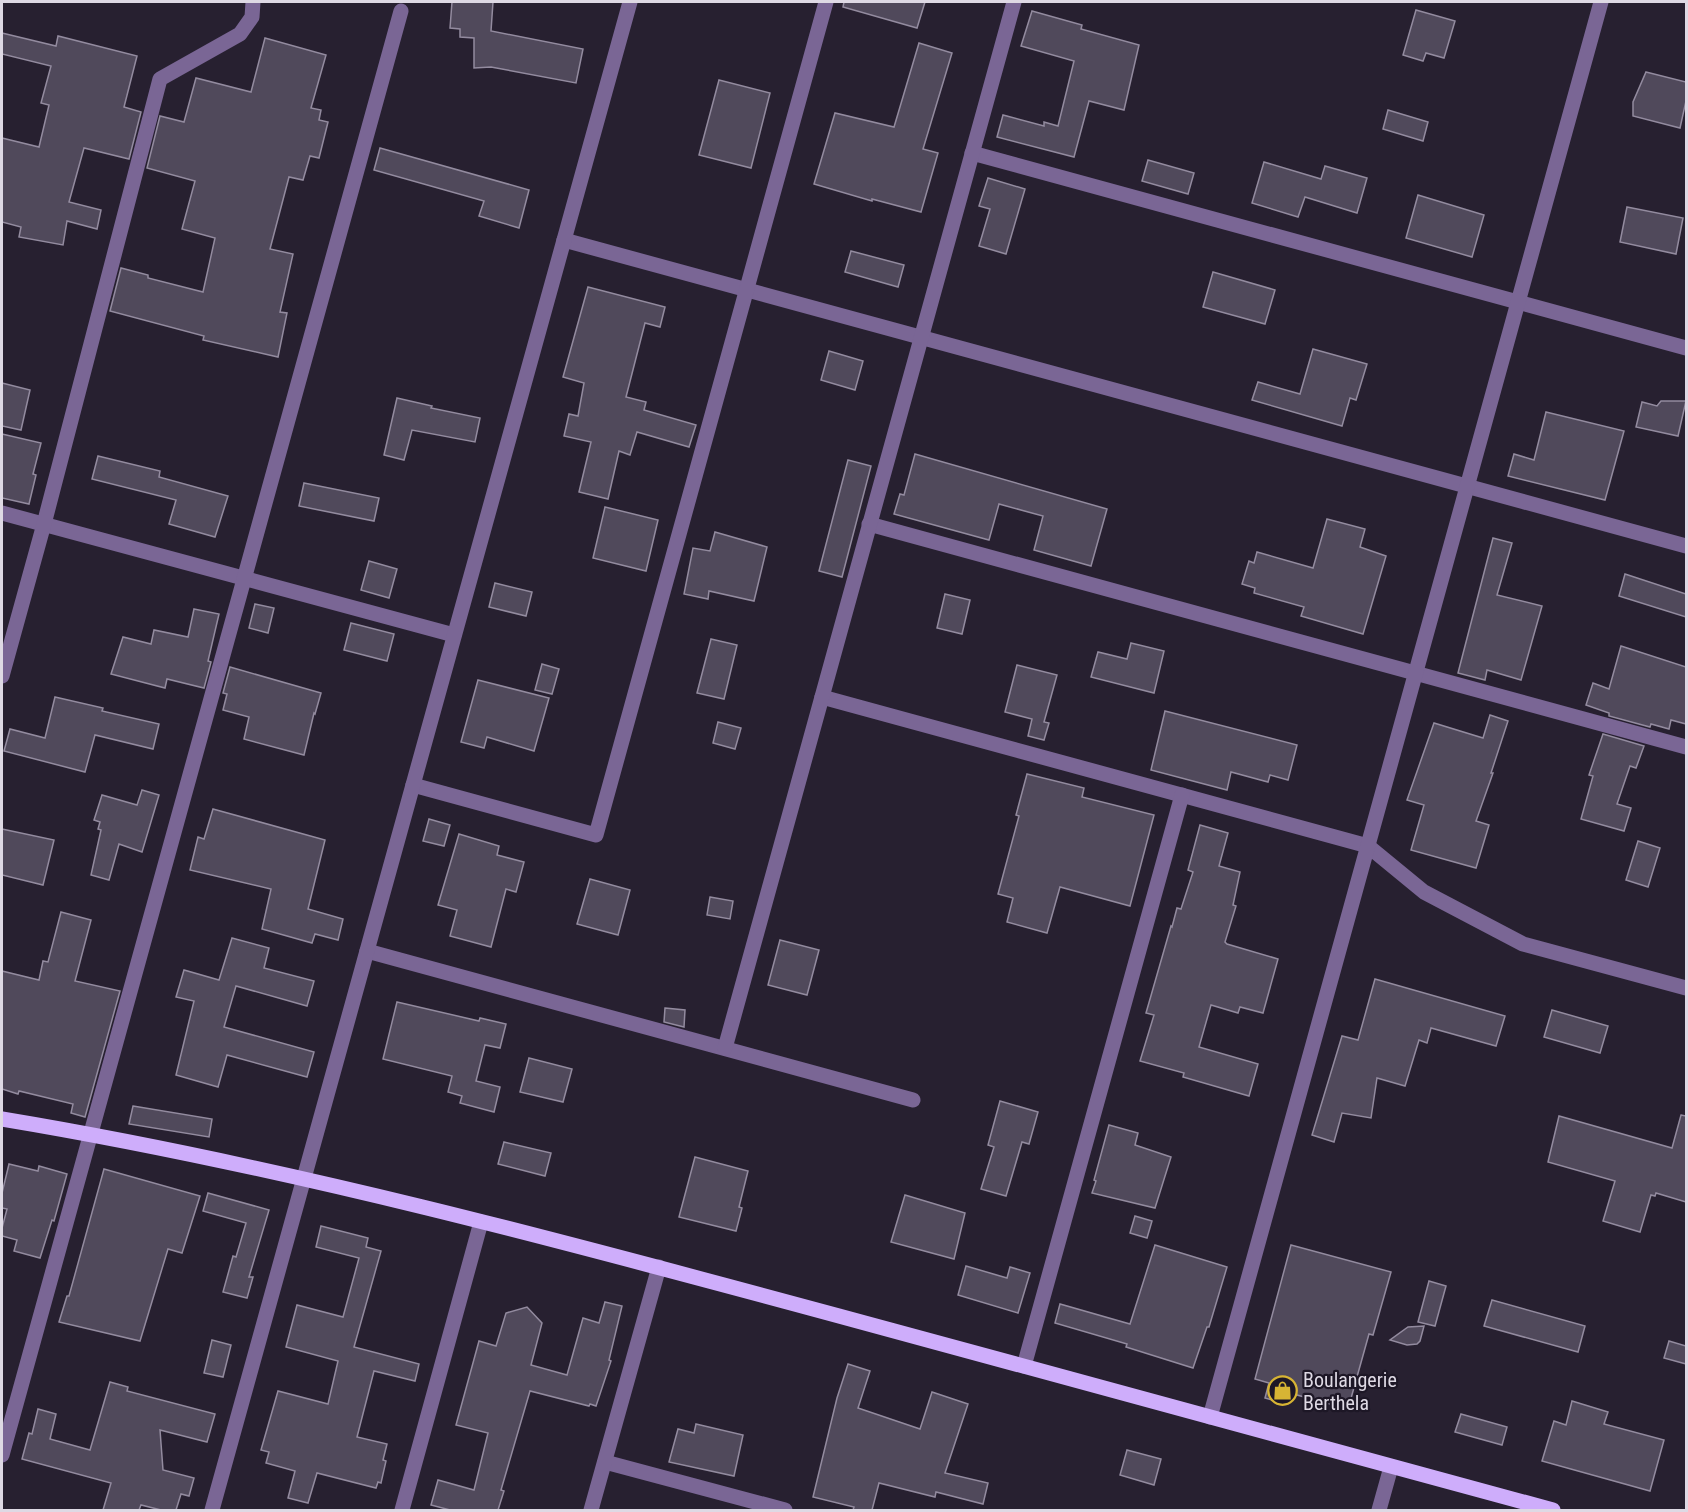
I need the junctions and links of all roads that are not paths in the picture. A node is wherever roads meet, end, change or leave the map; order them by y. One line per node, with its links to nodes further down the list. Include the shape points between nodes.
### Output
1 (254, 2): 15 (street, via 252,17 240,33 160,79)
2 (630, 2): 8 (street)
3 (826, 2): 9 (street)
4 (1014, 2): 7 (street)
5 (1601, 2): 10 (street)
6 (400, 11): 18 (street)
7 (972, 153): 10 (street); 11 (street)
8 (564, 240): 9 (street); 19 (street)
9 (746, 290): 11 (street); 24 (street, via 596,835)
10 (1518, 302): 12 (street); 13 (street)
11 (921, 337): 13 (street); 16 (street)
12 (1686, 348)
13 (1467, 486): 17 (street); 20 (street)
14 (2, 513): 15 (street)
15 (44, 524): 18 (street); 21 (street)
16 (869, 524): 20 (street); 22 (street)
17 (1686, 546)
18 (244, 578): 19 (street); 32 (street)
19 (454, 636): 24 (street)
20 (1415, 674): 23 (street); 26 (street)
21 (2, 676)
22 (822, 697): 25 (street); 29 (street)
23 (1686, 747)
24 (413, 785): 27 (street)
25 (1182, 795): 26 (street); 36 (street)
26 (1368, 846): 28 (street, via 1424,892 1523,944); 37 (street)
27 (367, 951): 29 (street); 33 (street)
28 (1686, 988)
29 (725, 1048): 30 (street)
30 (913, 1100)
31 (2, 1119): 32 (main road)
32 (90, 1134): 33 (main road); 38 (street)
33 (304, 1178): 34 (main road); 41 (street)
34 (481, 1222): 35 (main road); 42 (street)
35 (659, 1267): 36 (main road); 39 (street)
36 (1024, 1366): 37 (main road)
37 (1210, 1417): 40 (main road)
38 (2, 1455)
39 (605, 1462): 43 (street); 44 (street)
40 (1391, 1467): 45 (street); 46 (main road)
41 (212, 1510)
42 (402, 1510)
43 (591, 1510)
44 (784, 1510)
45 (1379, 1510)
46 (1553, 1510)

